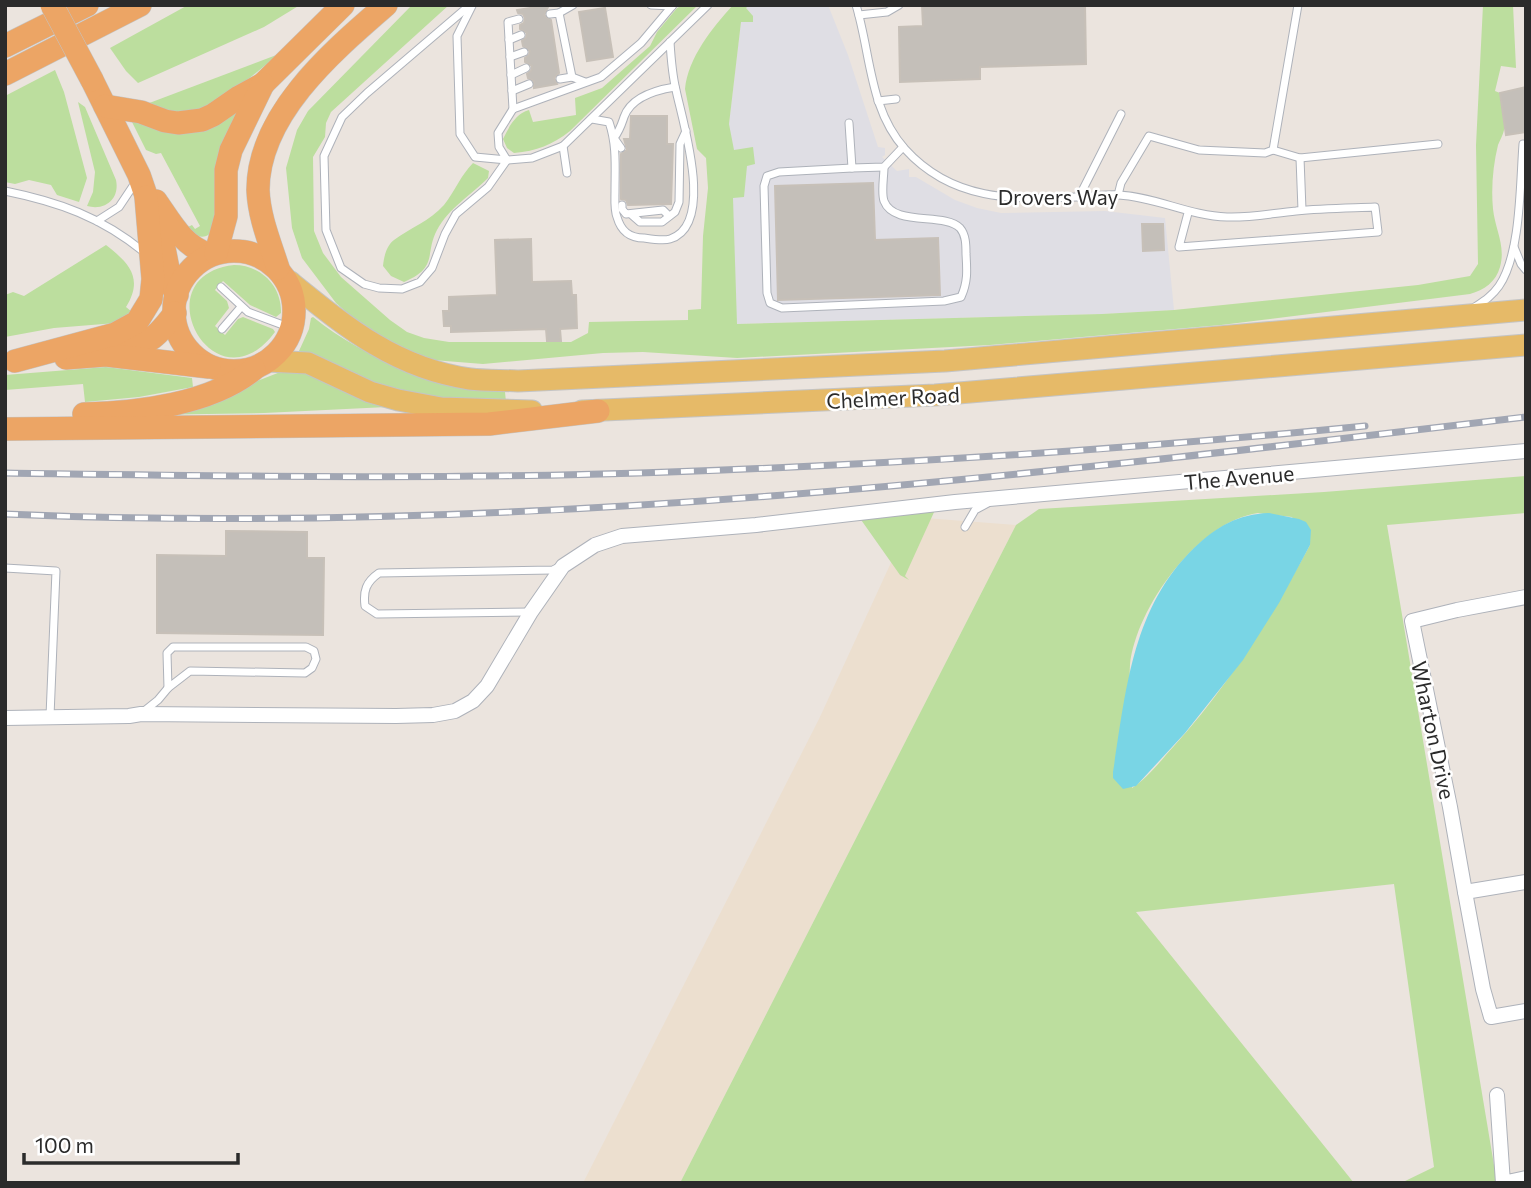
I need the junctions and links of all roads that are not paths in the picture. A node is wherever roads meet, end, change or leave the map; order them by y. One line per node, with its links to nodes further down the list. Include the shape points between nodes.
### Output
1 (52, 5): 42 (highway, bridge)
2 (87, 5): 24 (highway)
3 (140, 5): 31 (highway)
4 (343, 5): 36 (highway)
5 (386, 5): 72 (highway, via 301,88 268,138 258,191 265,227)
6 (471, 5): 56 (lane, via 457,36 460,134 475,157); 56 (lane, via 342,117 324,156 326,230 341,268 379,289 402,289 420,282 432,268 456,214 488,187)
7 (573, 5): 14 (lane)
8 (651, 5): 13 (lane)
9 (708, 5): 22 (lane)
10 (856, 5): 16 (lane, Drovers Way)
11 (899, 5): 16 (lane, via 887,12)
12 (1298, 5): 54 (lane)
13 (673, 6): 35 (lane, via 641,43 601,77)
14 (559, 13): 15 (lane); 18 (lane)
15 (550, 14)
16 (859, 15): 41 (lane, Drovers Way)
17 (519, 19): 21 (lane, via 508,22)
18 (562, 27): 19 (lane); 23 (lane)
19 (552, 29)
20 (521, 35): 21 (lane)
21 (509, 40): 27 (lane)
22 (670, 42): 38 (lane); 45 (lane)
23 (565, 45): 25 (lane); 28 (lane)
24 (5, 46)
25 (555, 46)
26 (524, 52): 27 (lane)
27 (510, 57): 32 (lane)
28 (569, 61): 29 (lane); 33 (lane)
29 (557, 63)
30 (526, 68): 32 (lane)
31 (5, 74)
32 (511, 75): 39 (lane)
33 (572, 76): 34 (lane); 35 (lane)
34 (560, 79)
35 (585, 82): 43 (lane)
36 (262, 84): 42 (highway, via 213,115 189,122 165,121); 69 (highway, via 231,150 226,216)
37 (529, 84): 39 (lane)
38 (675, 87): 47 (lane); 48 (lane, via 654,90 631,107)
39 (512, 91): 43 (lane)
40 (896, 99): 41 (lane)
41 (878, 101): 52 (lane, Drovers Way)
42 (105, 106): 60 (highway)
43 (513, 109): 56 (lane, via 498,133 499,146)
44 (1121, 114): 63 (lane)
45 (592, 119): 48 (lane, via 609,122); 51 (lane)
46 (849, 123): 58 (lane)
47 (687, 130): 48 (lane, via 694,177 692,209 682,231 670,239 630,236 622,229 615,215); 64 (lane, via 680,144 675,212 662,222 640,222 626,214)
48 (614, 138): 53 (lane)
49 (1438, 144): 55 (lane)
50 (1523, 144): 68 (lane)
51 (563, 146): 56 (lane, via 533,158); 59 (lane)
52 (903, 147): 57 (lane); 63 (lane, Drovers Way, via 927,169 967,191 1017,199)
53 (621, 148)
54 (1273, 150): 55 (lane); 62 (lane, via 1199,150 1149,136)
55 (1300, 158): 65 (lane)
56 (508, 160)
57 (884, 167): 58 (lane); 58 (lane, via 884,201 892,210 962,229 967,283 961,297 782,308 770,303 767,176)
58 (852, 168)
59 (567, 173)
60 (142, 186): 67 (lane); 69 (highway, via 186,243); 70 (highway); 74 (highway, via 164,248)
61 (5, 191): 67 (lane, via 51,202)
62 (1118, 195): 63 (lane, Drovers Way); 66 (lane, Drovers Way)
63 (1079, 197)
64 (622, 205)
65 (1302, 210): 66 (lane, Drovers Way, via 1228,217); 66 (lane, Drovers Way, via 1376,207 1378,232 1179,247)
66 (1188, 213)
67 (97, 221): 70 (lane)
68 (1514, 246): 71 (lane); 77 (lane, via 1500,285 1489,298)
69 (213, 254): 72 (highway, via 239,251 262,256); 74 (highway, via 187,274)
70 (151, 258): 82 (highway, via 151,299 137,322 115,334)
71 (1526, 270)
72 (283, 275): 77 (main road, Chelmer Road, via 367,342 420,366 471,380 568,380 945,361); 78 (highway, via 294,303)
73 (221, 288): 75 (lane)
74 (176, 304): 81 (highway, via 151,340); 84 (highway, via 177,327 186,346)
75 (241, 307): 78 (lane); 79 (lane)
76 (1526, 310): 77 (main road, Chelmer Road)
77 (1445, 319)
78 (291, 328): 83 (highway, via 284,344)
79 (222, 329)
80 (1526, 345): 85 (main road, Chelmer Road, via 935,395)
81 (106, 355): 82 (highway); 84 (highway)
82 (10, 362)
83 (260, 365): 84 (highway, via 238,371); 85 (main road, Chelmer Road, via 289,360 308,363 370,392 441,408); 86 (highway, via 225,388 154,407)
84 (213, 368)
85 (598, 411): 87 (highway, via 489,424)
86 (5, 417)
87 (5, 429)
88 (1526, 451): 89 (street, The Avenue)
89 (995, 500): 90 (lane, via 975,510); 91 (street, The Avenue, via 622,536 595,545)
90 (965, 527)
91 (563, 566): 94 (street); 94 (lane, via 553,570 379,573 363,593 365,606 377,614)
92 (5, 568): 97 (lane, via 55,571)
93 (1526, 597): 100 (street, Wharton Drive, via 1412,621)
94 (531, 612): 96 (street, via 487,686 455,711 358,717)
95 (168, 688): 95 (lane, via 167,653 173,647 306,647 314,651 316,659 305,673 190,671); 96 (lane)
96 (141, 714): 97 (street)
97 (50, 716): 98 (street)
98 (5, 718)
99 (1526, 882): 100 (street)
100 (1465, 892): 101 (street, via 1491,1017)
101 (1526, 1011)
102 (1497, 1095): 103 (street, via 1503,1183)
103 (1526, 1178)

